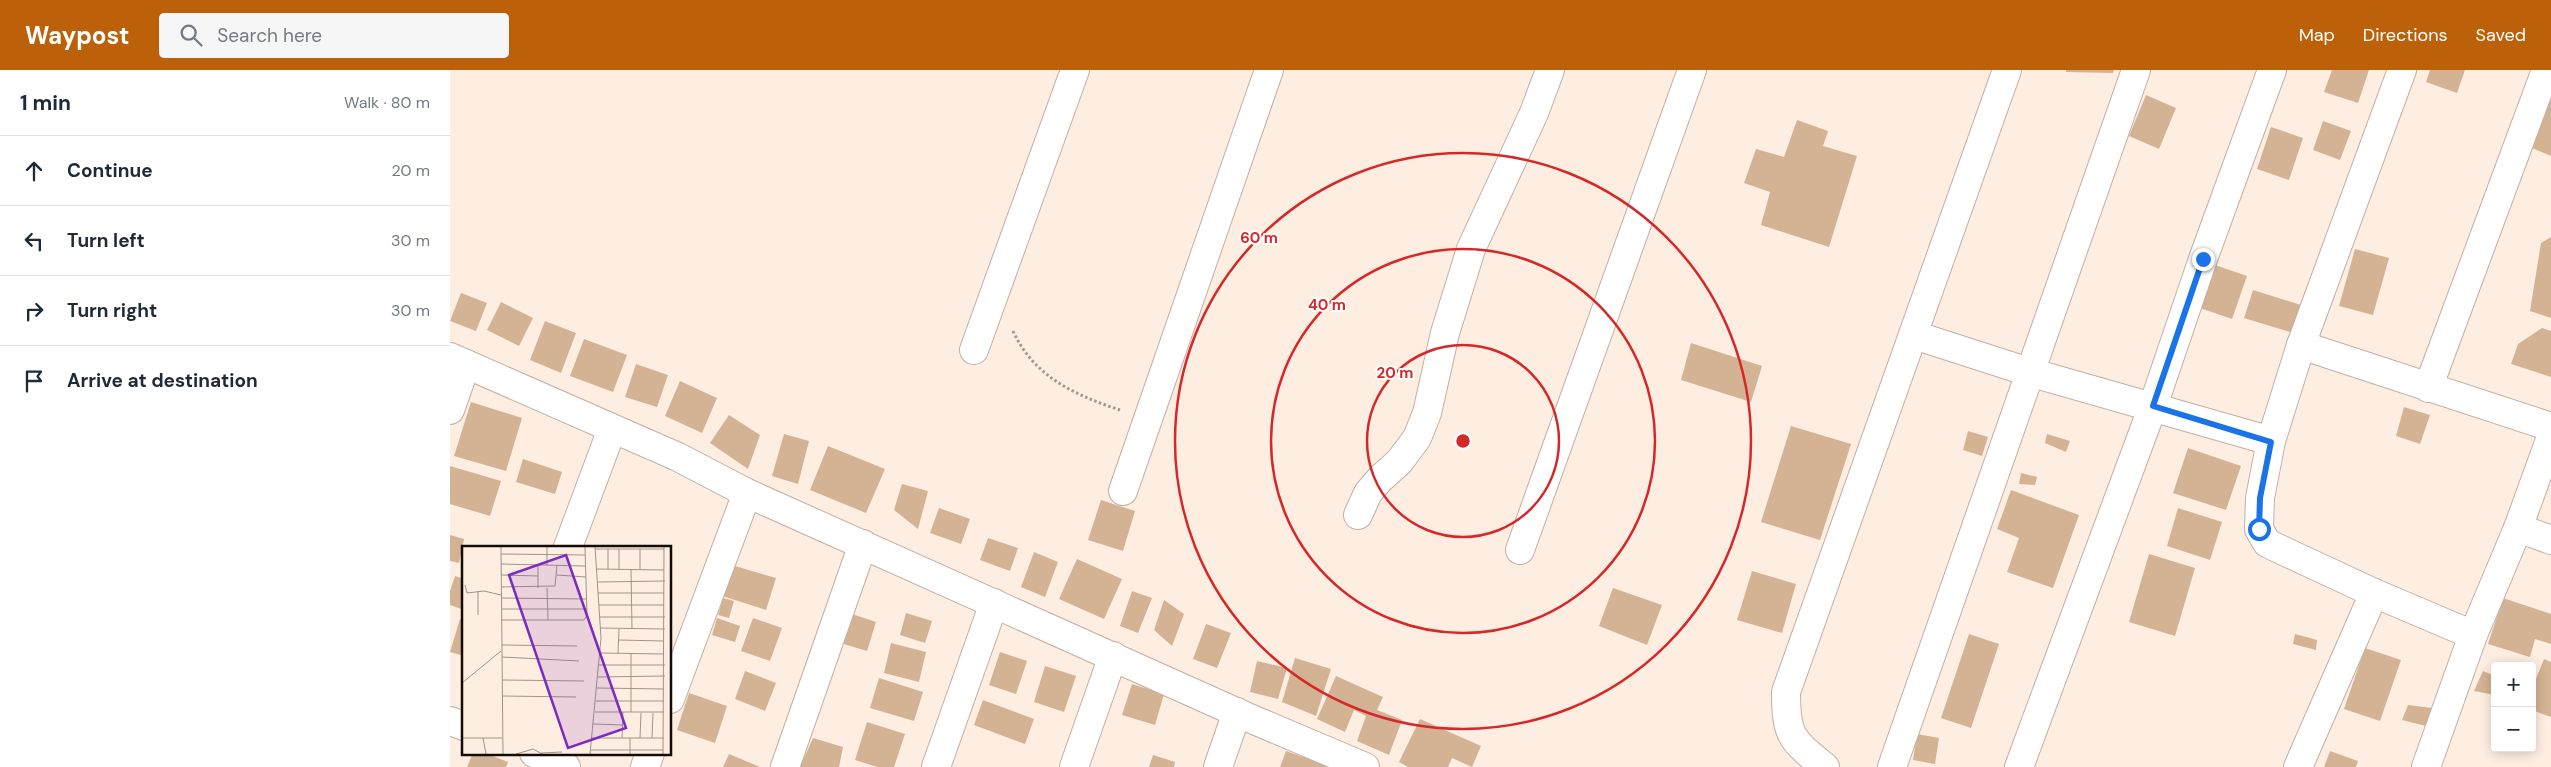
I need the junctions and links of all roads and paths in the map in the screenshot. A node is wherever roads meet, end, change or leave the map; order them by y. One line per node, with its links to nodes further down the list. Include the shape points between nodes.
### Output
1 (1075, 70): 10 (street)
2 (1268, 70): 19 (street)
3 (1550, 70): 26 (street, via 1534,113 1471,249 1445,333 1427,413 1417,438 1399,462 1368,493)
4 (1692, 70): 31 (street)
5 (2007, 70): 11 (street)
6 (2136, 70): 15 (street)
7 (2272, 70): 17 (street)
8 (2402, 70): 12 (street)
9 (2546, 70): 16 (street)
10 (995, 292): 13 (street); 19 (path, via 1019,345 1037,369 1060,387)
11 (1914, 335): 15 (street); 49 (street, via 1786,692 1786,722 1797,744)
12 (2301, 345): 16 (street); 23 (street)
13 (974, 350)
14 (458, 360): 18 (street); 21 (street)
15 (2029, 372): 17 (street); 50 (street)
16 (2428, 388): 20 (street)
17 (2153, 406): 23 (street); 51 (street)
18 (450, 410)
19 (1148, 419): 24 (street)
20 (2551, 428)
21 (612, 429): 25 (street, via 678,457); 30 (street)
22 (2551, 437): 27 (street)
23 (2271, 442): 32 (street, via 2260,498 2259,529 2267,543)
24 (1123, 491)
25 (747, 493): 29 (street); 36 (street)
26 (1358, 515)
27 (2518, 528): 28 (street); 34 (street)
28 (2551, 540)
29 (863, 544): 33 (street); 44 (street)
30 (568, 546)
31 (1520, 550)
32 (2374, 593): 34 (street); 52 (street)
33 (994, 603): 35 (street); 45 (street)
34 (2473, 634): 53 (street)
35 (1113, 656): 37 (street); 46 (street)
36 (671, 696)
37 (1237, 712): 47 (street); 48 (street)
38 (450, 721): 39 (street)
39 (462, 725)
40 (536, 754): 42 (street)
41 (650, 754): 43 (street)
42 (566, 767)
43 (645, 767)
44 (785, 767)
45 (936, 767)
46 (1074, 767)
47 (1218, 767)
48 (1365, 767)
49 (1825, 767)
50 (1892, 767)
51 (2019, 767)
52 (2298, 767)
53 (2426, 767)

